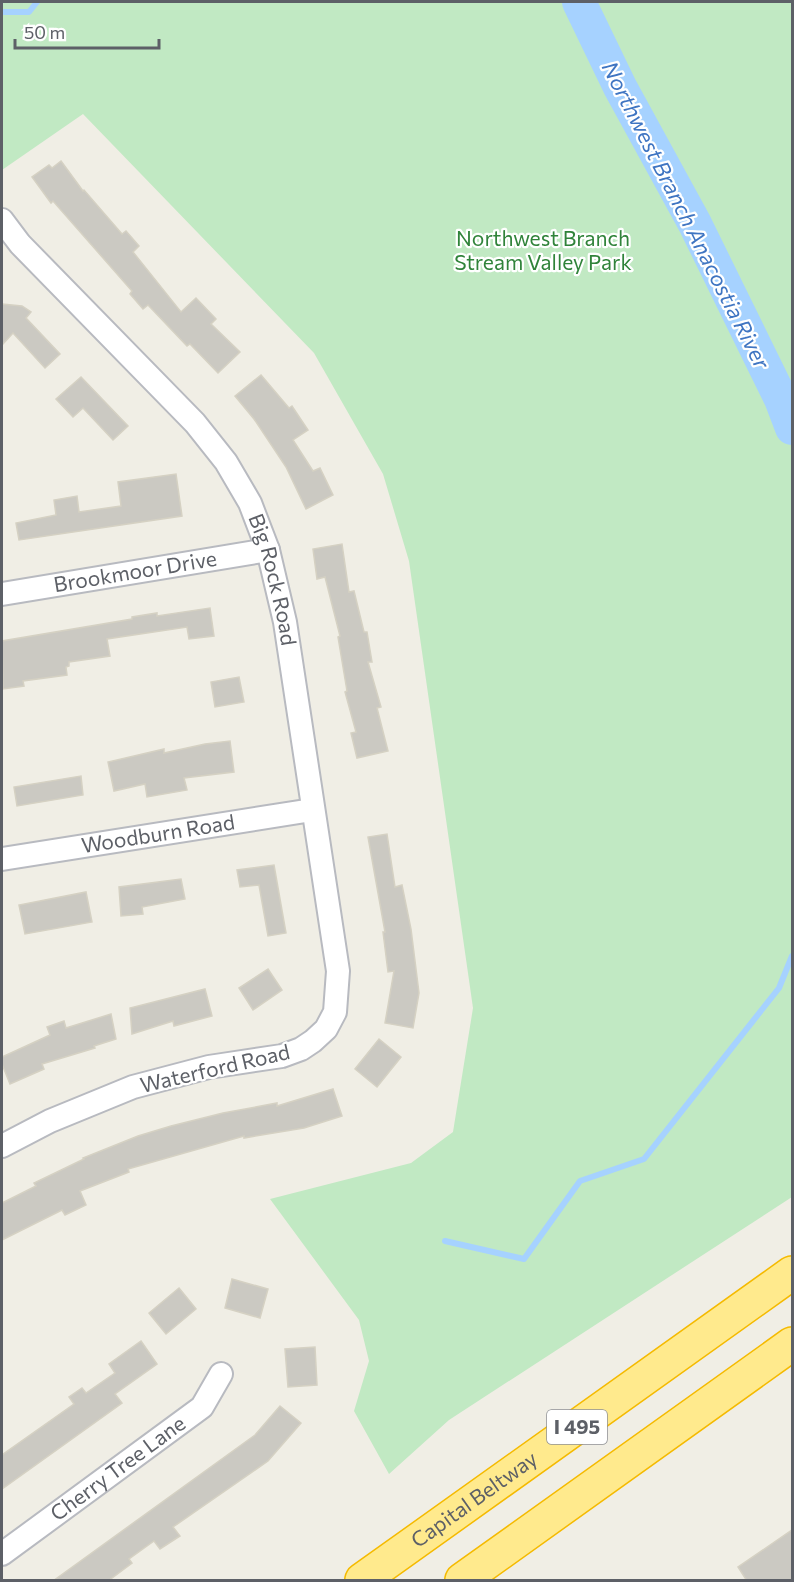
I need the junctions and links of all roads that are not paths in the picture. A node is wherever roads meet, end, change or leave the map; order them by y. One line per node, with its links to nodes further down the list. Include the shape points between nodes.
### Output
1 (2, 220): 2 (street, Big Rock Road)
2 (11, 246): 3 (street, Big Rock Road, via 195,423 226,462 250,503)
3 (268, 550): 4 (street, Brookmoor Drive); 5 (street, Big Rock Road, via 285,622)
4 (2, 594)
5 (312, 810): 6 (street, Woodburn Road); 7 (street, Big Rock Road, via 338,971 335,1012)
6 (2, 859)
7 (326, 1029): 8 (street, Waterford Road, via 301,1049 282,1056 209,1067 133,1087 50,1121)
8 (2, 1146)
9 (792, 1273): 13 (highway, Capital Beltway / I 495)
10 (792, 1344): 14 (highway, I 495)
11 (221, 1374): 12 (street, Cherry Tree Lane, via 202,1407)
12 (2, 1554)
13 (362, 1581)
14 (462, 1581)

